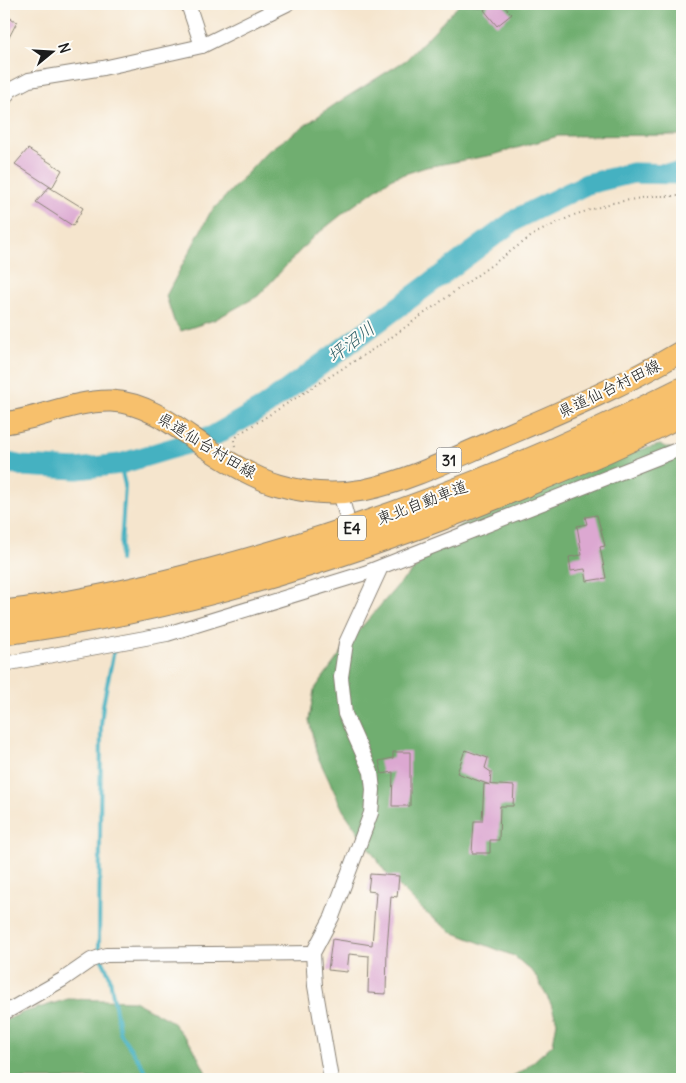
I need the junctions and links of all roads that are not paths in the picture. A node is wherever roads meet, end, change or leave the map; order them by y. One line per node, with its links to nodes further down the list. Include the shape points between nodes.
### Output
1 (188, 4): 3 (street)
2 (287, 4): 3 (street)
3 (202, 46): 4 (street, via 30,80 10,90)
4 (4, 99)
5 (682, 351): 10 (main road, 県道仙台村田線 / 31, via 574,406 424,471 390,484)
6 (682, 390): 15 (highway, 東北自動車道 / E4, via 554,450 323,538 162,584)
7 (682, 412): 16 (highway, 東北自動車道 / E4, via 546,476 398,534 328,557 161,604)
8 (4, 423): 10 (main road, 県道仙台村田線 / 31, via 32,419 91,402 131,404 166,418 206,448 276,485)
9 (682, 448): 13 (street)
10 (340, 493): 11 (street)
11 (346, 514)
12 (360, 559): 14 (street)
13 (381, 567): 14 (street); 18 (street, via 346,643 341,677 345,714 371,772 371,813 332,918)
14 (365, 573): 17 (street, via 167,634)
15 (4, 613)
16 (4, 632)
17 (4, 664)
18 (314, 953): 19 (street, via 101,956); 20 (street, via 315,986)
19 (4, 1013)
20 (331, 1079)

